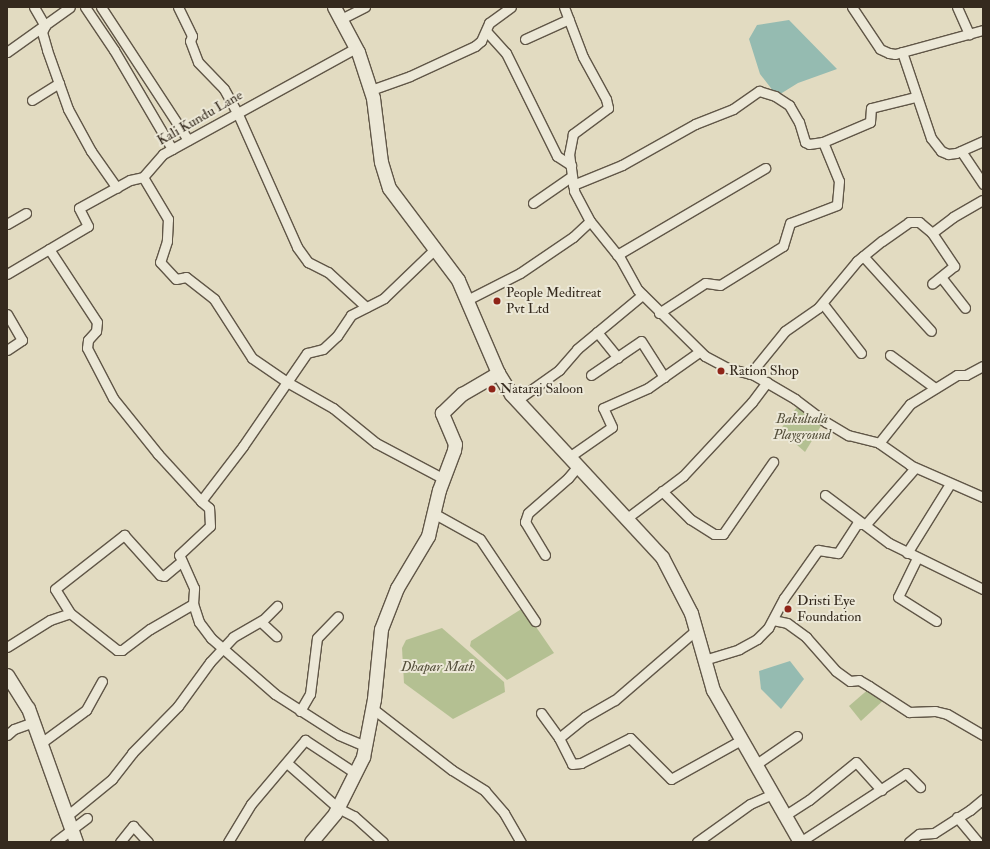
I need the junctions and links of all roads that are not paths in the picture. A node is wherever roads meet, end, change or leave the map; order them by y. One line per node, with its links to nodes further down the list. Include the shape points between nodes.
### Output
1 (34, 7): 14 (street)
2 (70, 7): 14 (street)
3 (85, 7): 30 (street, via 114,50)
4 (101, 7): 27 (street)
5 (178, 7): 26 (street, via 192,36 190,41 198,62 224,89)
6 (334, 7): 12 (main road)
7 (365, 7): 12 (street)
8 (510, 7): 16 (street, via 497,14)
9 (564, 7): 13 (street)
10 (957, 7): 17 (street)
11 (854, 8): 21 (street, via 880,49 889,53)
12 (341, 19): 19 (main road)
13 (569, 19): 18 (street); 32 (street, via 583,57 608,108 573,134 569,154)
14 (45, 26): 20 (street); 22 (street, via 42,32)
15 (983, 30): 17 (street)
16 (486, 31): 23 (street, via 482,41 475,46 410,76); 32 (street, via 506,53 557,156)
17 (969, 34): 21 (street)
18 (525, 39)
19 (356, 48): 23 (main road); 26 (street, Kali Kundu Lane)
20 (7, 52)
21 (902, 52): 24 (street)
22 (59, 83): 25 (street); 37 (street, via 68,109)
23 (370, 90): 45 (main road, via 381,162 389,188)
24 (915, 97): 29 (street, via 871,108 870,122); 31 (street, via 931,138 940,151 948,154)
25 (32, 100)
26 (237, 112): 27 (street, Kali Kundu Lane); 54 (street, via 301,252 308,262 328,272)
27 (188, 140): 30 (street, Kali Kundu Lane)
28 (983, 141): 31 (street)
29 (823, 142): 35 (street, via 805,142 799,122 789,105 775,96 759,91 732,109 695,124 622,165); 56 (street, via 839,182 837,205 790,224 783,246 720,285 705,283)
30 (172, 150): 34 (street, Kali Kundu Lane, via 163,154)
31 (961, 151): 36 (street)
32 (571, 165): 35 (street)
33 (765, 168): 46 (street)
34 (143, 177): 37 (street, Kali Kundu Lane); 70 (street, via 168,219 167,241 160,262 176,279 186,277 214,299 252,358)
35 (573, 181): 39 (street); 41 (street)
36 (983, 184)
37 (117, 188): 44 (street, Kali Kundu Lane, via 79,208 88,226)
38 (983, 200): 43 (street, via 953,217)
39 (533, 203)
40 (26, 213): 42 (street)
41 (590, 221): 46 (street); 52 (street, via 573,237 520,273)
42 (7, 224)
43 (932, 233): 47 (street, via 920,222 909,222); 49 (street, via 953,263 952,269)
44 (49, 249): 48 (street, Kali Kundu Lane); 83 (street, via 97,322 96,331 88,340 87,348 113,398 158,454)
45 (435, 249): 52 (main road, via 458,280); 54 (street, via 384,298)
46 (617, 255): 51 (street)
47 (863, 256): 53 (street); 59 (street)
48 (7, 274)
49 (941, 277): 50 (street); 55 (street)
50 (932, 284)
51 (642, 295): 56 (street); 58 (street)
52 (467, 300): 66 (main road)
53 (823, 304): 62 (street); 67 (street, via 785,331)
54 (366, 307): 70 (street, via 351,315 337,336 323,349 307,353)
55 (965, 308)
56 (659, 313): 61 (street)
57 (7, 314): 60 (street, via 22,340)
58 (597, 332): 64 (street); 73 (street, via 577,349 559,370)
59 (931, 332)
60 (7, 350)
61 (699, 352): 67 (street, via 721,365); 69 (street)
62 (861, 353)
63 (890, 355): 72 (street)
64 (618, 358): 68 (street); 69 (street, via 641,341)
65 (983, 366): 72 (street, via 966,375 957,375)
66 (498, 373): 73 (main road); 78 (main road, via 462,394 442,413 455,444)
67 (750, 374): 71 (street)
68 (591, 375)
69 (664, 377): 75 (street, via 604,408 612,427)
70 (287, 382): 78 (street, via 333,408 376,442); 83 (street)
71 (767, 382): 74 (street, via 848,435); 80 (street, via 694,466)
72 (935, 388): 74 (street, via 910,404)
73 (517, 400): 75 (main road)
74 (879, 443): 77 (street)
75 (573, 461): 85 (main road); 88 (street, via 568,478 528,513 525,522)
76 (773, 462): 80 (street, via 723,534 714,534 690,520)
77 (916, 468): 79 (street); 86 (street)
78 (444, 479): 84 (main road)
79 (950, 484): 82 (street); 87 (street)
80 (662, 491): 85 (street)
81 (825, 495): 86 (street)
82 (983, 497)
83 (201, 501): 90 (street, via 209,508 210,526 179,555)
84 (435, 514): 97 (street, via 480,539); 107 (main road, via 428,536 397,588 381,629)
85 (627, 518): 100 (main road, via 662,557 691,613)
86 (866, 524): 87 (street, via 889,543); 96 (street, via 857,524 838,553 818,550 784,598)
87 (907, 553): 89 (street)
88 (545, 555)
89 (917, 558): 91 (street); 98 (street, via 898,597)
90 (182, 561): 92 (street, via 194,588); 94 (street, via 164,576 160,575 124,534 55,589)
91 (983, 589)
92 (193, 604): 94 (street, via 150,629 122,650 117,650); 103 (street, via 200,622)
93 (277, 606): 99 (street)
94 (70, 613): 102 (street, via 50,620)
95 (338, 616): 108 (street, via 317,638 310,694)
96 (773, 620): 104 (street, via 757,639); 112 (street, via 787,623 806,637 836,671 850,681 859,680 909,712 936,711 947,714)
97 (535, 621)
98 (936, 621)
99 (261, 622): 101 (street); 103 (street, via 240,631)
100 (696, 630): 104 (main road); 114 (street, via 615,700 584,717)
101 (276, 636)
102 (7, 647)
103 (222, 649): 108 (street, via 256,680); 129 (street, via 178,706 132,752 112,779)
104 (704, 660): 115 (main road, via 713,690)
105 (7, 675): 110 (main road, via 28,708)
106 (102, 681): 116 (street, via 86,710)
107 (372, 708): 117 (main road); 137 (street, via 452,770 485,791 504,813)
108 (300, 711): 117 (street)
109 (541, 713): 114 (street)
110 (33, 722): 111 (street, via 14,729); 116 (main road)
111 (7, 735)
112 (983, 735)
113 (797, 736): 119 (street)
114 (559, 738): 115 (street, via 572,764 581,763 630,738 671,779)
115 (741, 740): 119 (main road)
116 (41, 743): 129 (main road)
117 (365, 746): 120 (main road)
118 (287, 764): 120 (street, via 305,740); 125 (street); 130 (street, via 251,804)
119 (755, 765): 123 (main road)
120 (355, 774): 125 (main road)
121 (920, 787): 122 (street, via 906,773)
122 (880, 790): 126 (street, via 856,762 809,800); 139 (street)
123 (772, 794): 126 (main road); 138 (street, via 750,804 724,826)
124 (983, 799): 127 (street)
125 (338, 808): 135 (main road); 136 (street, via 354,816)
126 (784, 816): 139 (main road)
127 (957, 817): 140 (street, via 934,833 919,834); 141 (street)
128 (87, 818): 129 (street)
129 (70, 821): 131 (street); 132 (main road)
130 (232, 841)
131 (55, 842)
132 (76, 842)
133 (120, 842): 134 (street, via 133,826)
134 (148, 842)
135 (311, 842)
136 (383, 842)
137 (521, 842)
138 (697, 842)
139 (800, 842)
140 (909, 842)
141 (978, 842)

